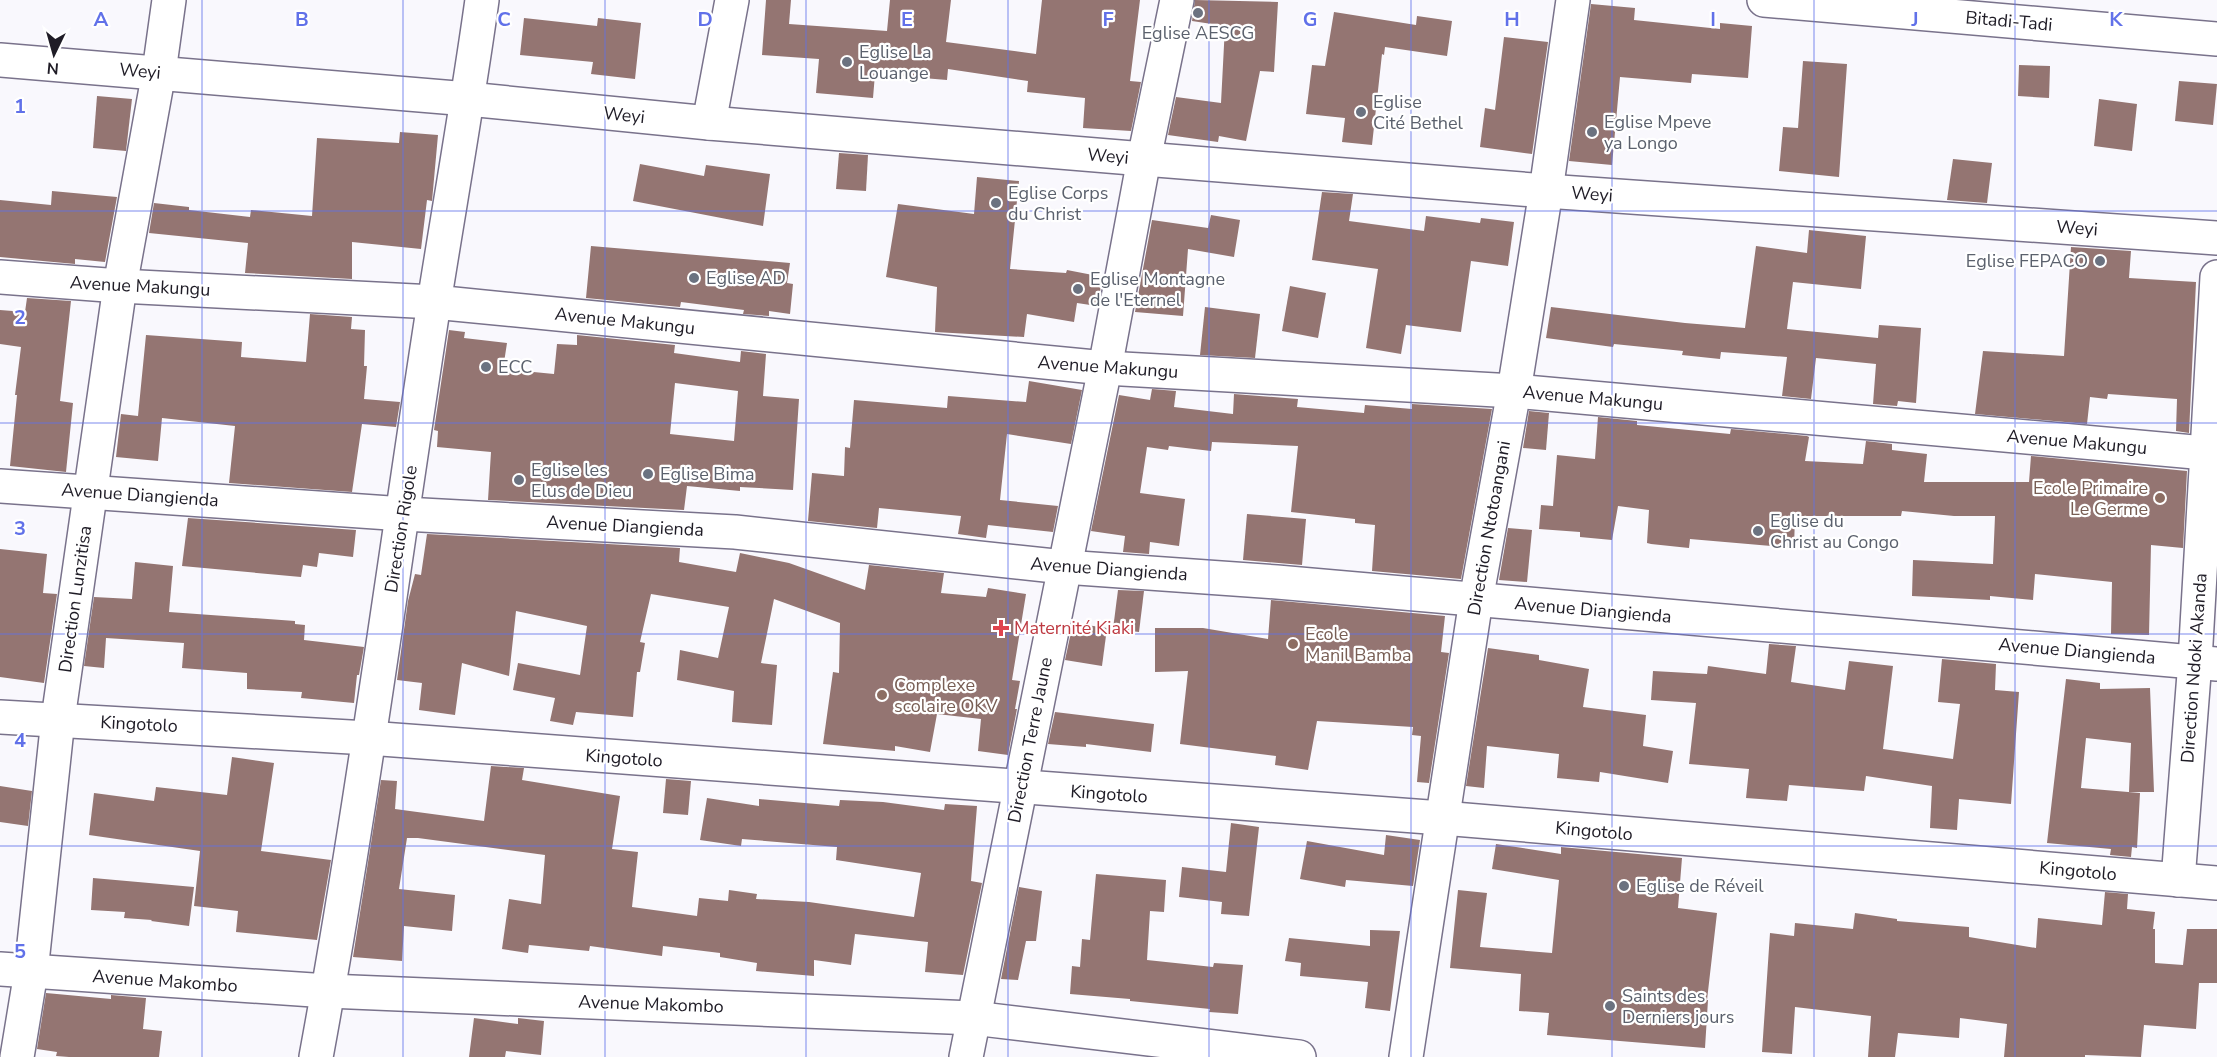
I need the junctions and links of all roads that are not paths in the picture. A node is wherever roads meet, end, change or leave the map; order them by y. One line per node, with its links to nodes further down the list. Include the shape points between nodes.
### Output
1 (169, 0): 9 (street, Direction Lunzitisa)
2 (482, 0): 10 (street, Direction Rigole)
3 (732, 0): 11 (street)
4 (1177, 0): 12 (street, Direction Terre Jaune)
5 (1573, 0): 13 (street, Direction Ntotoangani)
6 (1764, 0): 7 (street, Bitadi-Tadi)
7 (2217, 39)
8 (0, 60): 9 (street, Weyi)
9 (159, 72): 10 (street, Weyi); 17 (street, Direction Lunzitisa)
10 (468, 99): 11 (street, Weyi); 18 (street, Direction Rigole)
11 (709, 123): 12 (street, Weyi)
12 (1144, 159): 13 (street, Weyi); 19 (street, Direction Terre Jaune)
13 (1546, 191): 14 (street, Weyi); 20 (street, Direction Ntotoangani)
14 (2217, 238)
15 (2217, 277): 21 (street, Direction Ndoki Akanda)
16 (0, 278): 17 (street, Avenue Makungu)
17 (120, 286): 18 (street, Avenue Makungu); 23 (street, Direction Lunzitisa)
18 (434, 302): 19 (street, Avenue Makungu); 24 (street, Direction Rigole)
19 (1105, 368): 20 (street, Avenue Makungu); 25 (street, Direction Terre Jaune)
20 (1514, 391): 21 (street, Avenue Makungu); 26 (street, Direction Ntotoangani)
21 (2212, 454): 27 (street, Direction Ndoki Akanda)
22 (0, 486): 23 (street, Avenue Diangienda)
23 (91, 492): 24 (street, Avenue Diangienda); 29 (street, Direction Lunzitisa)
24 (404, 514): 25 (street, Avenue Diangienda, via 735,532); 30 (street, Direction Rigole)
25 (1064, 567): 26 (street, Avenue Diangienda); 31 (street, Direction Terre Jaune)
26 (1476, 600): 27 (street, Avenue Diangienda); 32 (street, Direction Ntotoangani)
27 (2206, 663): 33 (street, Direction Ndoki Akanda)
28 (0, 717): 29 (street, Kingotolo)
29 (58, 719): 30 (street, Kingotolo); 35 (street, Direction Lunzitisa)
30 (368, 738): 31 (street, Kingotolo); 36 (street, Direction Rigole)
31 (1021, 788): 32 (street, Kingotolo); 37 (street, Direction Terre Jaune)
32 (1442, 818): 33 (street, Kingotolo); 42 (street, Direction Ntotoangani)
33 (2178, 880): 34 (street, Kingotolo)
34 (2217, 883)
35 (16, 970): 36 (street, Avenue Makombo); 38 (street, Direction Lunzitisa)
36 (328, 991): 37 (street, Avenue Makombo); 39 (street, Direction Rigole)
37 (973, 1018): 40 (street, Direction Terre Jaune); 41 (street, Avenue Makombo)
38 (17, 1057)
39 (316, 1057)
40 (966, 1057)
41 (1299, 1057)
42 (1406, 1057)

